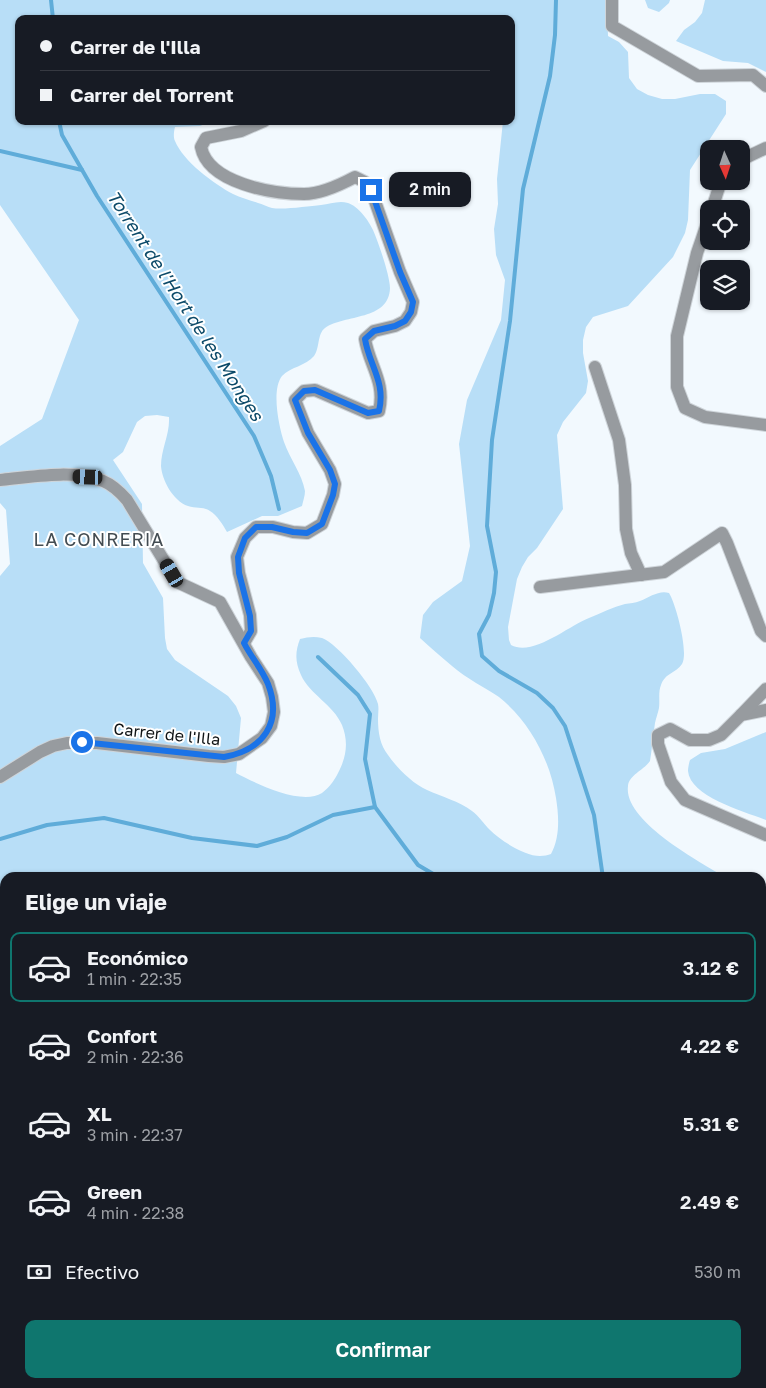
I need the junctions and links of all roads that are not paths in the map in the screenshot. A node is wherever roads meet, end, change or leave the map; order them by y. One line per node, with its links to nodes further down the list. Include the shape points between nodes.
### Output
1 (612, 0): 2 (street, via 612,26 698,76 753,75)
2 (766, 86)
3 (255, 125): 13 (street, via 206,138 201,147 209,165 251,187 266,190 304,194 355,177 365,182 371,190 413,302 405,321 374,331 365,339 381,390 379,411 368,413 315,390 304,391 295,400 308,433 330,470 335,484 333,495 322,524 307,533 256,527 245,538 238,557 239,573 251,631)
4 (766, 148): 5 (street)
5 (750, 156)
6 (700, 242): 8 (street, via 678,336 677,387 685,408 705,417)
7 (595, 367): 10 (street, via 619,440 626,529 631,553)
8 (766, 425)
9 (0, 480): 13 (street, Carrer de l'Illa, via 40,475 88,477 116,488 127,500 177,582 220,602)
10 (641, 575): 11 (street); 12 (street, via 664,572 722,534 760,631)
11 (540, 587)
12 (766, 636)
13 (244, 643): 17 (street, Carrer de l'Illa, via 268,683 274,712 271,726 262,738 238,754 209,756 67,742 40,752)
14 (766, 689): 16 (street)
15 (766, 710): 16 (street)
16 (741, 715): 18 (street, via 721,735 709,740 690,740 670,729 658,735 658,744 672,782 685,800)
17 (0, 776)
18 (766, 835)

